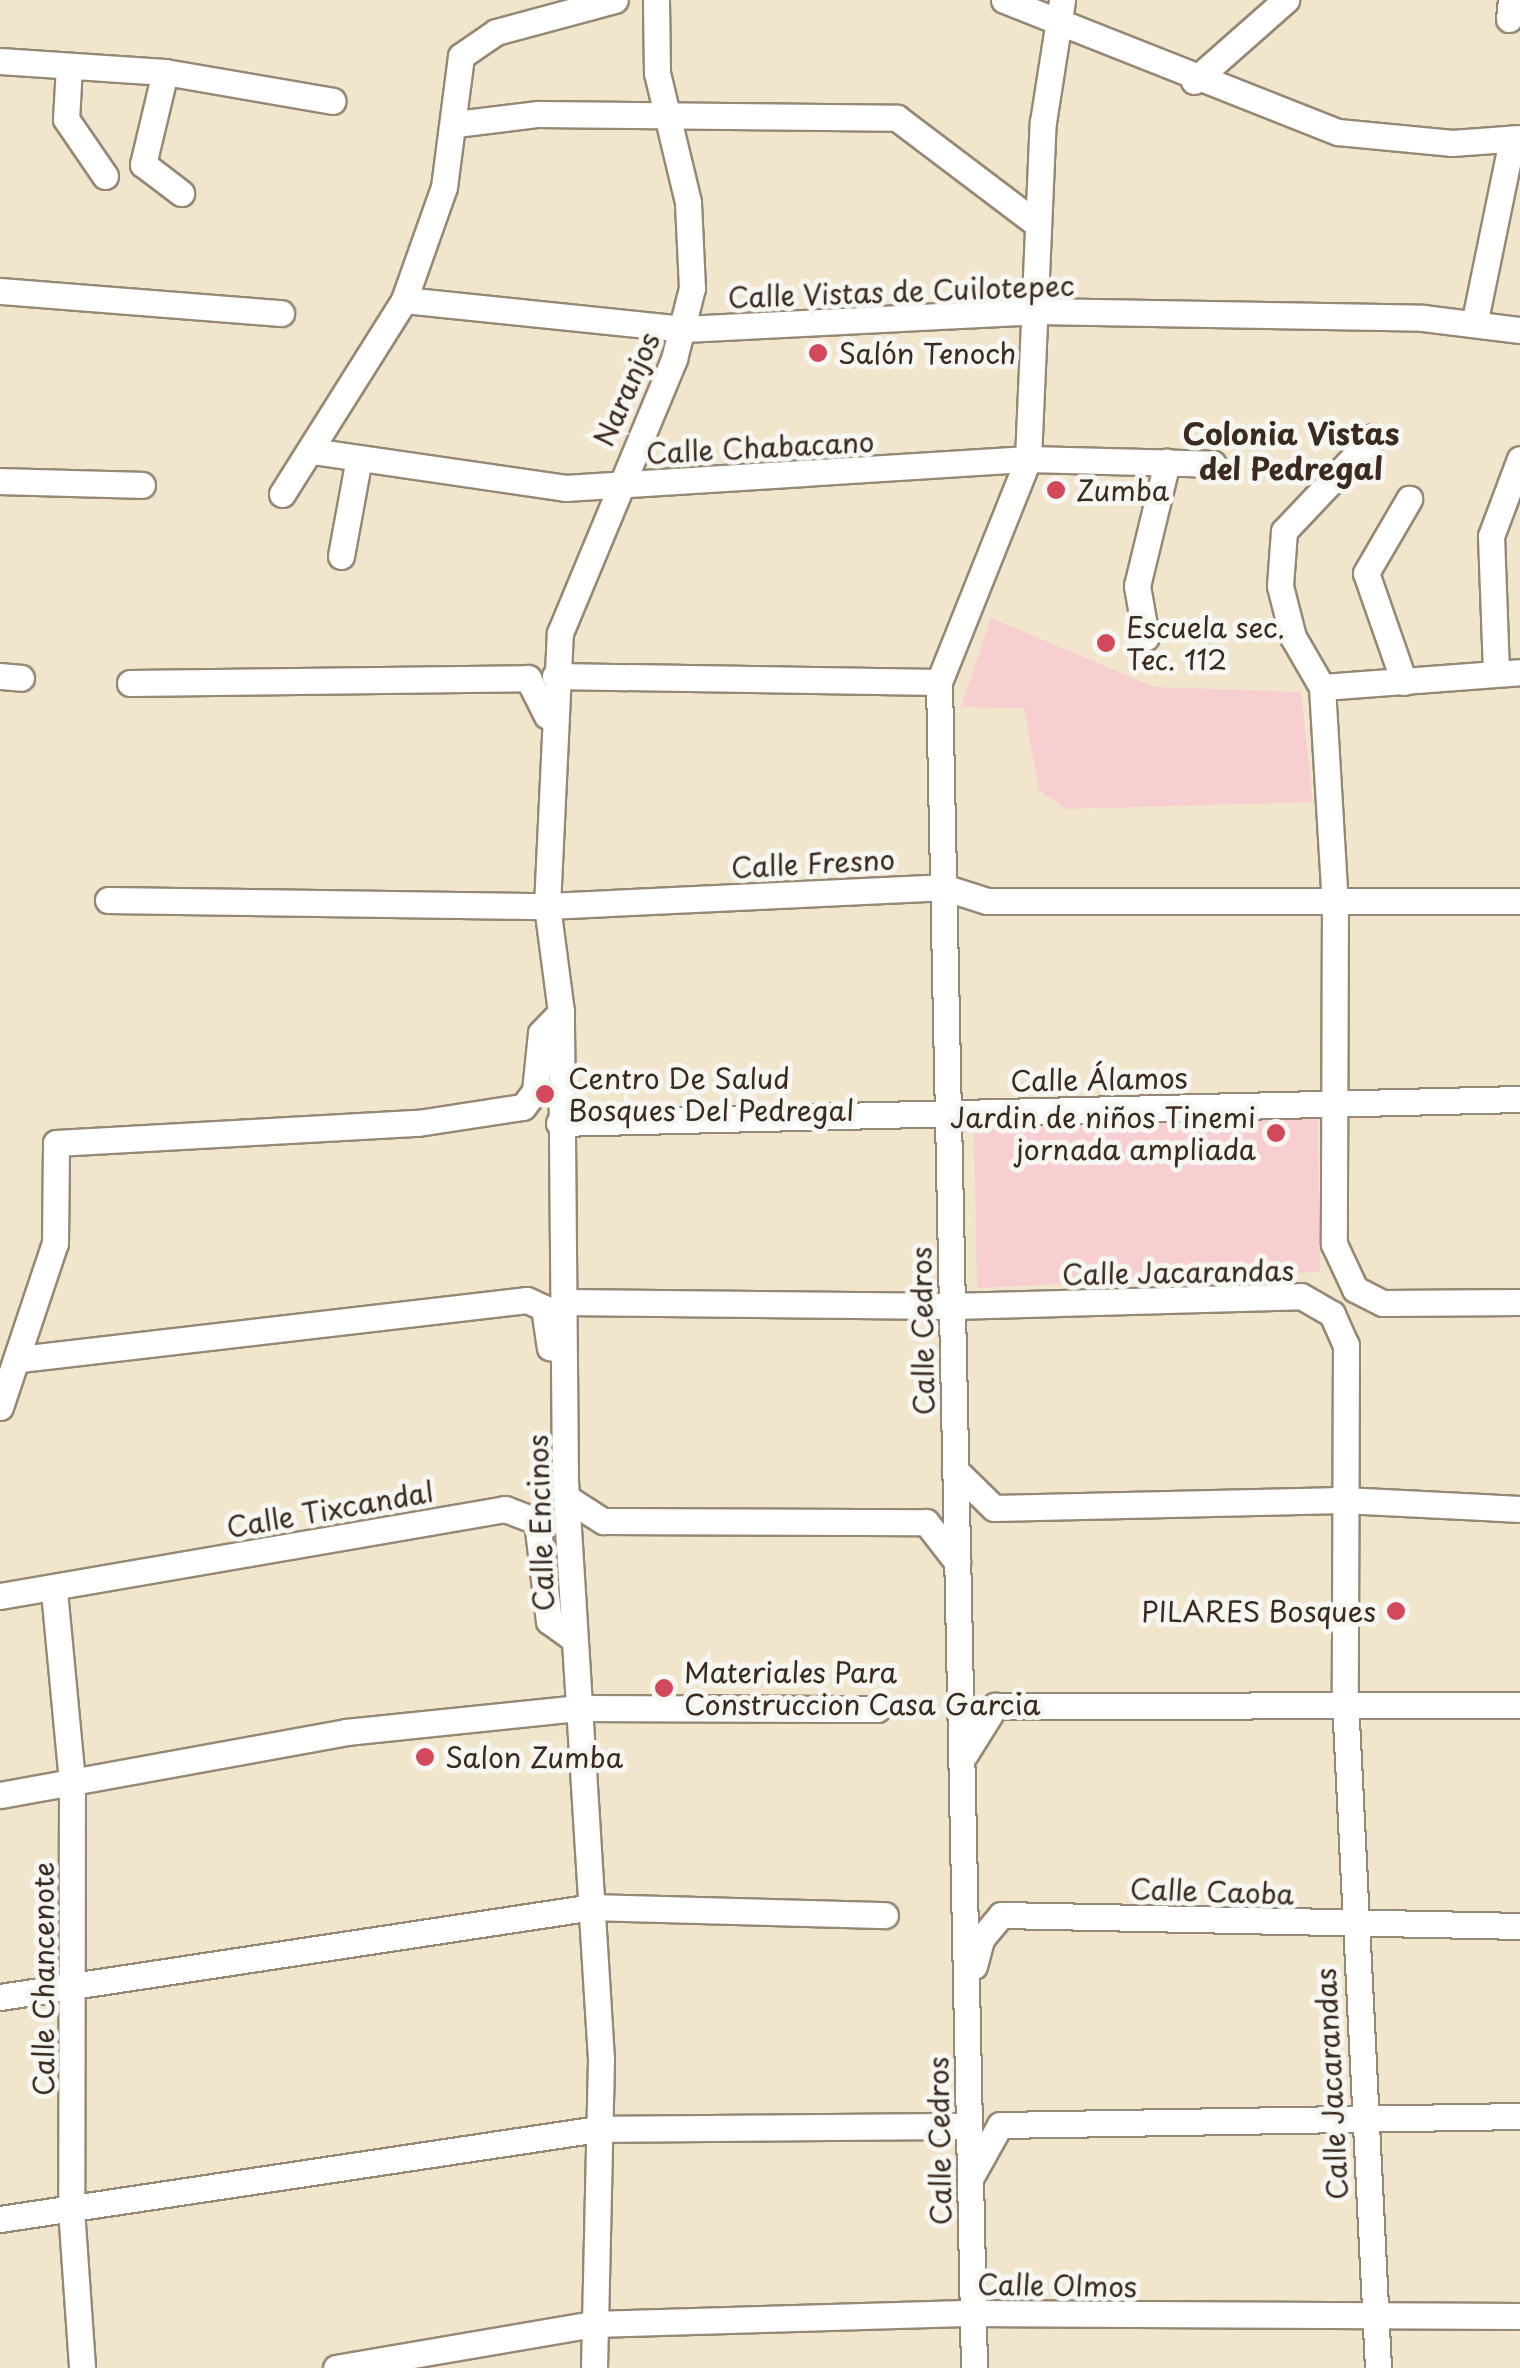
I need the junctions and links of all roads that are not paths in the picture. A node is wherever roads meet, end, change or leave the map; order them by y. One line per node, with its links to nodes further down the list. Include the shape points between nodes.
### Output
1 (616, 0): 12 (street, via 496,32 461,56)
2 (656, 0): 11 (street, Naranjos, via 656,73)
3 (1004, 0): 5 (street)
4 (1286, 0): 9 (street)
5 (1058, 8): 9 (street); 16 (street, Calle Cedros)
6 (0, 61): 7 (street)
7 (70, 66): 8 (street); 14 (street, via 66,119)
8 (165, 72): 10 (street); 15 (street, via 142,164)
9 (1194, 81): 13 (street, via 1338,132)
10 (333, 101)
11 (670, 112): 12 (street); 16 (street, via 897,118); 22 (street, Naranjos, via 688,202)
12 (456, 124): 18 (street)
13 (1516, 139): 21 (street)
14 (105, 176)
15 (181, 194)
16 (1037, 224): 19 (street, Calle Cedros)
17 (0, 291): 20 (street)
18 (404, 300): 22 (street, Calle Vistas de Cuilotepec); 25 (street)
19 (1036, 310): 21 (street, Calle Vistas de Cuilotepec); 22 (street, Calle Vistas de Cuilotepec); 26 (street, Calle Cedros)
20 (280, 313)
21 (1475, 320): 23 (street, Calle Vistas de Cuilotepec)
22 (684, 329): 32 (street, Naranjos)
23 (1520, 330)
24 (1374, 437): 43 (street, via 1284,532 1280,586 1293,637)
25 (312, 451): 29 (street, Calle Chabacano); 34 (street)
26 (1028, 459): 28 (street, Calle Chabacano); 32 (street, Calle Chabacano); 40 (street, Calle Cedros)
27 (1520, 459): 38 (street, via 1491,536)
28 (1168, 462): 30 (street, Calle Chabacano); 37 (street, via 1137,586)
29 (358, 463): 32 (street, Calle Chabacano, via 566,488); 36 (street)
30 (1213, 464)
31 (0, 481): 33 (street)
32 (618, 484): 39 (street, Naranjos, via 560,633)
33 (142, 485)
34 (282, 494)
35 (1409, 499): 41 (street, via 1366,573)
36 (340, 556)
37 (1146, 637)
38 (1508, 672): 41 (street)
39 (555, 676): 40 (street); 44 (street, Calle Encinos)
40 (938, 682): 45 (street, Calle Cedros)
41 (1404, 682): 43 (street)
42 (130, 683): 44 (street, via 528,678)
43 (1322, 687): 48 (street, Calle Jacarandas)
44 (553, 724): 49 (street, Calle Encinos)
45 (943, 887): 48 (street, Calle Fresno, via 987,901); 49 (street, Calle Fresno); 53 (street, Calle Cedros)
46 (108, 900): 49 (street, Calle Fresno)
47 (1520, 902): 48 (street, Calle Fresno)
48 (1335, 903): 52 (street, Calle Jacarandas)
49 (546, 906): 50 (street, Calle Encinos)
50 (560, 1012): 54 (street, Calle Encinos); 60 (street, via 541,1033 534,1091 523,1107 418,1123 56,1143 55,1243)
51 (1520, 1098): 52 (street, Calle Álamos)
52 (1328, 1104): 53 (street, Calle Álamos); 57 (street, Calle Jacarandas, via 1334,1244 1355,1288 1383,1303)
53 (948, 1113): 54 (street, Calle Álamos); 59 (street, Calle Cedros)
54 (560, 1123): 55 (street, Calle Encinos)
55 (562, 1237): 56 (street, Calle Encinos); 58 (street)
56 (563, 1302): 59 (street, Calle Jacarandas); 62 (street, Calle Encinos)
57 (1520, 1302)
58 (536, 1304): 60 (street, via 477,1302); 62 (street, via 548,1321 554,1405)
59 (952, 1306): 63 (street, Calle Cedros); 65 (street, Calle Jacarandas, via 1302,1296 1332,1314 1346,1345)
60 (20, 1359): 61 (street)
61 (0, 1407)
62 (566, 1419): 64 (street, Calle Encinos)
63 (955, 1470): 65 (street, via 994,1508); 67 (street, Calle Cedros)
64 (567, 1498): 67 (street, via 603,1521 926,1522); 70 (street, Calle Encinos)
65 (1343, 1500): 66 (street); 71 (street, Calle Jacarandas)
66 (1520, 1508)
67 (957, 1562): 75 (street, Calle Cedros)
68 (54, 1591): 69 (street, Calle Tixcandal); 70 (street, Calle Tixcandal, via 505,1509 537,1520 549,1621); 76 (street, Calle Chancenote)
69 (0, 1596)
70 (574, 1639): 73 (street, Calle Encinos)
71 (1345, 1700): 72 (street); 75 (street, via 995,1706 974,1728); 80 (street, Calle Jacarandas)
72 (1520, 1704)
73 (580, 1708): 74 (street); 76 (street, via 346,1732); 78 (street, Calle Encinos)
74 (877, 1709)
75 (962, 1768): 84 (street, Calle Cedros)
76 (72, 1782): 77 (street); 82 (street, Calle Chancenote)
77 (0, 1795)
78 (593, 1907): 79 (street); 82 (street); 88 (street, Calle Encinos)
79 (885, 1915)
80 (1352, 1925): 81 (street, Calle Caoba); 84 (street, Calle Caoba, via 1001,1916 981,1938); 86 (street, Calle Jacarandas)
81 (1520, 1926)
82 (76, 1986): 83 (street); 90 (street, Calle Chancenote)
83 (0, 1997)
84 (966, 2005): 87 (street, Calle Cedros)
85 (1520, 2116): 86 (street)
86 (1362, 2117): 89 (street, via 1000,2125); 94 (street, Calle Jacarandas)
87 (969, 2126): 88 (street); 89 (street, Calle Cedros)
88 (598, 2129): 90 (street); 95 (street, Calle Encinos)
89 (970, 2178): 92 (street, Calle Cedros)
90 (71, 2208): 91 (street); 96 (street, Calle Chancenote)
91 (0, 2219)
92 (973, 2313): 94 (street, Calle Olmos); 95 (street, Calle Olmos); 99 (street, Calle Cedros)
93 (1520, 2316): 94 (street, Calle Olmos)
94 (1376, 2318): 100 (street, Calle Jacarandas)
95 (593, 2324): 97 (street, Calle Olmos); 98 (street, Calle Encinos)
96 (82, 2368)
97 (336, 2368)
98 (594, 2368)
99 (974, 2368)
100 (1378, 2368)

